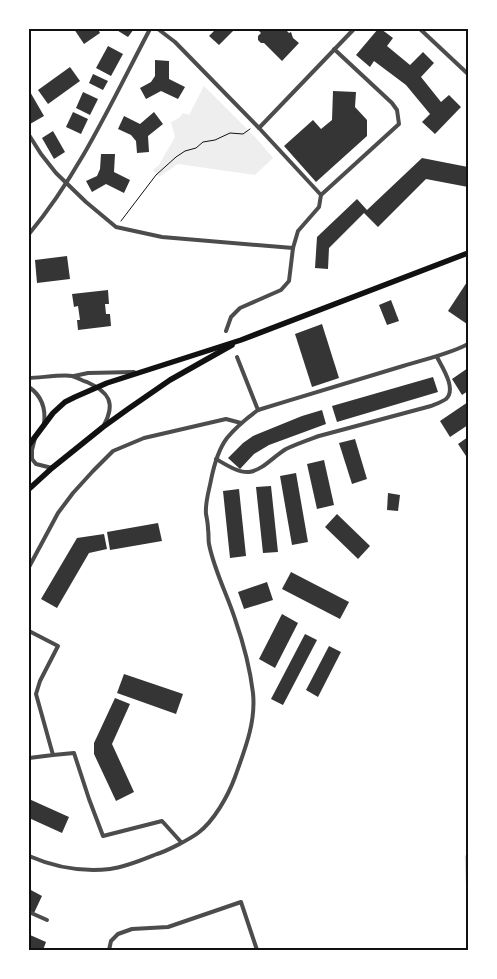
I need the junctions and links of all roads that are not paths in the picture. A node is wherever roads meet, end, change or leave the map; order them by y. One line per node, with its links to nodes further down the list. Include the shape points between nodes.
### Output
1 (150, 29): 9 (street)
2 (158, 29): 7 (street, via 175,42)
3 (354, 29): 5 (street)
4 (420, 29): 6 (street)
5 (334, 49): 7 (street); 10 (street, via 392,103 397,110 399,124)
6 (468, 74)
7 (259, 128): 10 (street)
8 (29, 135): 9 (street)
9 (66, 183): 11 (street); 12 (street, via 116,228 162,237)
10 (321, 195): 12 (street, via 319,207 298,231)
11 (29, 234)
12 (293, 248): 14 (street, via 289,281 281,290 240,308 231,317)
13 (468, 253): 15 (main road)
14 (226, 331)
15 (241, 340): 19 (main road); 27 (main road, via 170,380)
16 (468, 344): 18 (street)
17 (237, 357): 24 (street)
18 (438, 357): 24 (street); 30 (street, via 450,388 445,400 288,448 250,472)
19 (141, 372): 20 (street); 23 (main road)
20 (72, 376): 21 (street); 23 (street)
21 (29, 378)
22 (29, 387): 26 (street, via 41,398)
23 (98, 387): 26 (main road, via 66,402); 27 (street, via 108,398 110,409)
24 (258, 410): 25 (street)
25 (241, 423): 30 (street); 34 (street, via 226,419 144,438 113,451 73,492)
26 (44, 425): 28 (main road)
27 (103, 427): 31 (main road)
28 (36, 436): 29 (main road); 31 (street, via 32,459 36,464)
29 (29, 445)
30 (216, 459): 39 (street, via 207,498 209,543 243,643 254,712 250,733 224,801 198,833)
31 (52, 468): 32 (main road)
32 (30, 488)
33 (29, 552): 34 (street)
34 (35, 555): 35 (street)
35 (29, 567)
36 (29, 630): 37 (street, via 58,646 36,694)
37 (54, 755): 38 (street); 39 (street, via 74,753 103,836 162,821)
38 (29, 758)
39 (181, 842): 40 (street, via 161,853 112,869 66,867)
40 (29, 856)
41 (29, 912): 42 (street)
42 (47, 920)
43 (108, 950): 44 (street, via 118,934 132,928 168,927 241,902)
44 (257, 950)

